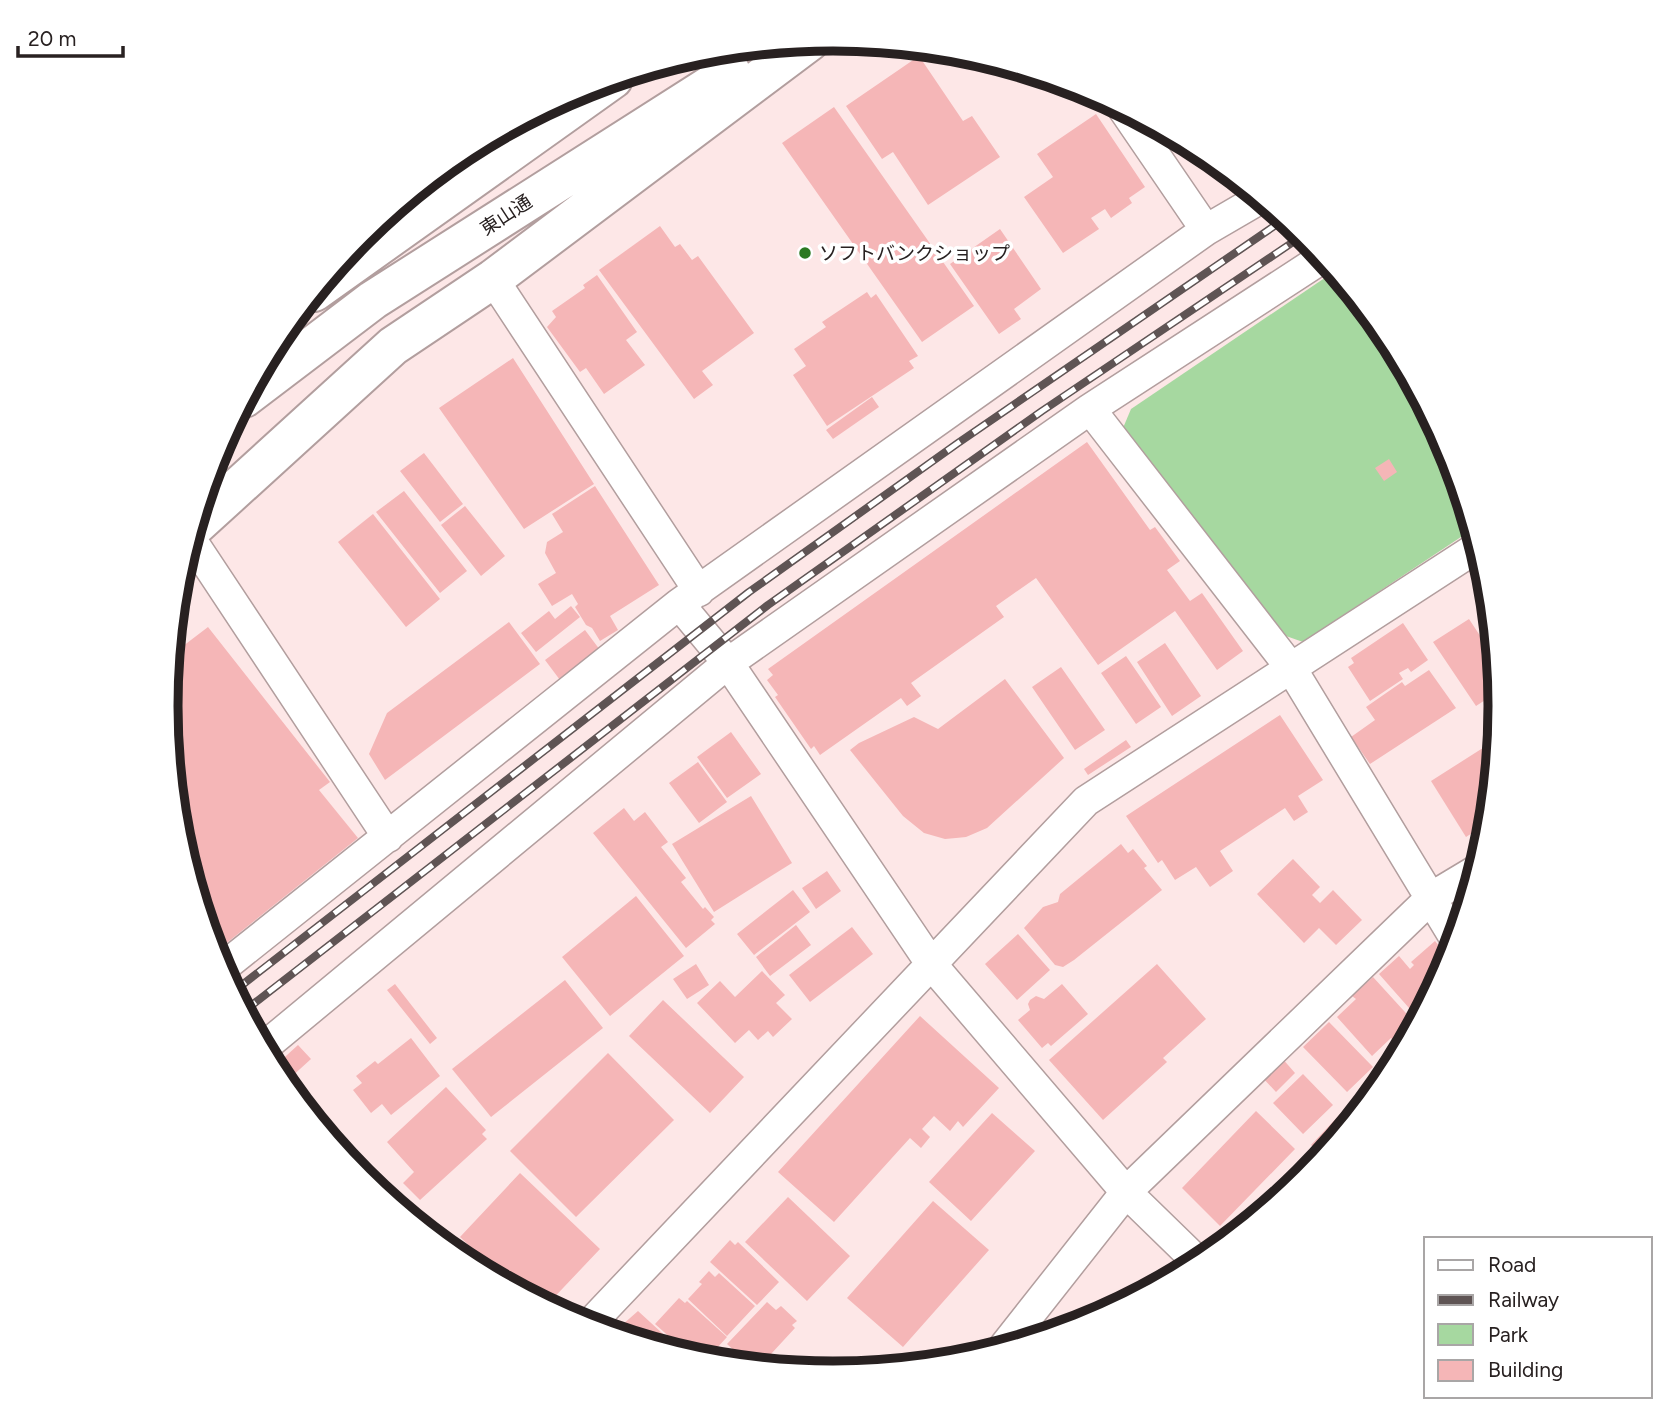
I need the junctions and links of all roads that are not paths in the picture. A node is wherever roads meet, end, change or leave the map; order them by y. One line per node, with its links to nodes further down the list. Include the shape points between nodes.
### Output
1 (796, 52): 9 (main road)
2 (760, 55): 10 (main road, 東山通, via 373,300)
3 (581, 101): 8 (main road)
4 (1133, 124): 6 (street)
5 (1253, 203): 6 (street)
6 (1206, 230): 15 (street)
7 (1315, 263): 11 (street)
8 (349, 265)
9 (493, 279): 12 (main road, via 393,346); 15 (street)
10 (263, 384)
11 (1090, 409): 16 (street); 17 (street)
12 (206, 516)
13 (197, 549): 18 (street)
14 (1470, 552): 17 (street)
15 (689, 598): 16 (street); 18 (street)
16 (727, 663): 23 (street); 24 (street)
17 (1291, 668): 20 (street); 23 (street, via 1086,801)
18 (388, 837): 22 (street)
19 (1466, 877): 20 (street)
20 (1432, 897): 21 (street); 25 (street)
21 (1449, 928)
22 (230, 961)
23 (932, 964): 25 (street); 27 (street)
24 (271, 1042)
25 (1126, 1192): 26 (street); 28 (street)
26 (1190, 1255)
27 (597, 1317)
28 (1012, 1336)

